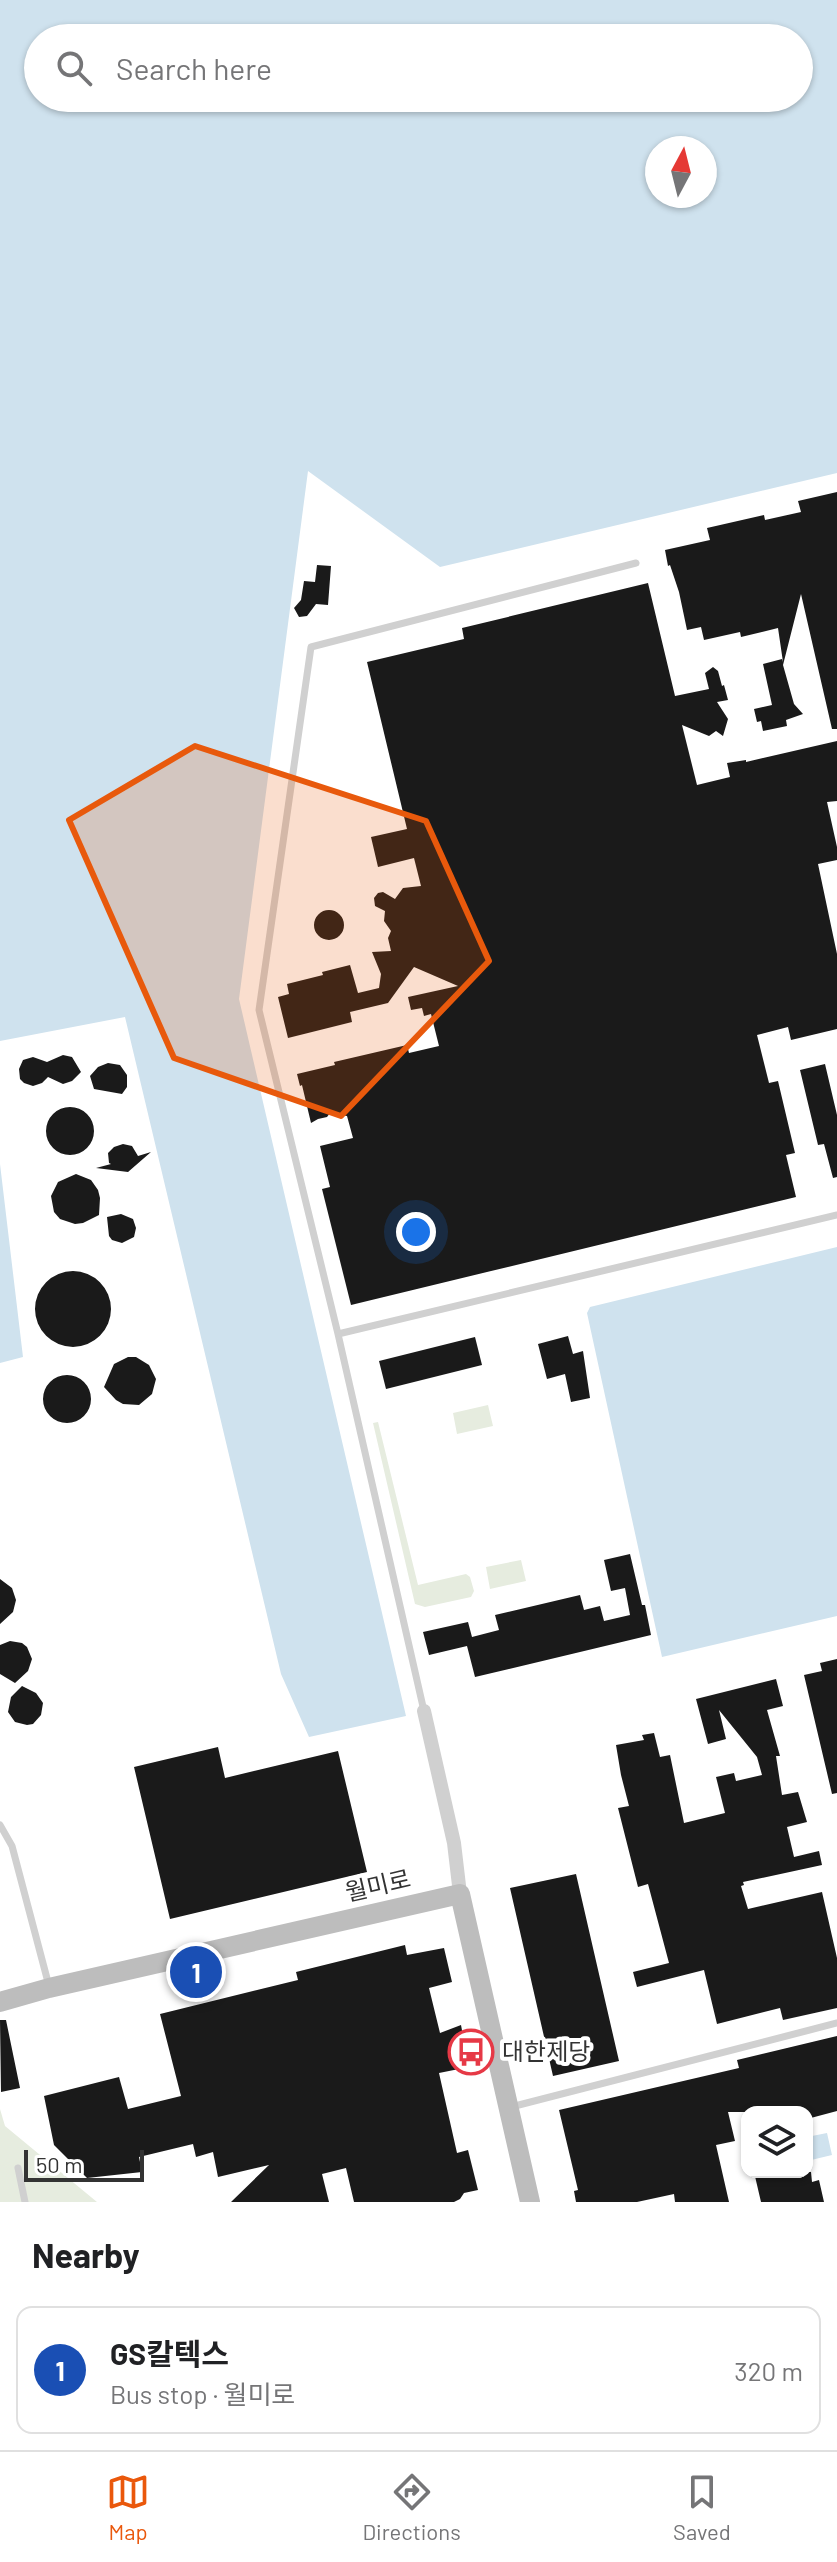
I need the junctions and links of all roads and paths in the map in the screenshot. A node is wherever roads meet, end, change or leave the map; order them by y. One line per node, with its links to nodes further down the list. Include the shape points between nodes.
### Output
1 (636, 563): 3 (lane, via 311,647 259,1010)
2 (837, 1215): 3 (lane)
3 (338, 1334): 4 (lane)
4 (424, 1711): 6 (street)
5 (0, 1825): 7 (lane, via 12,1846)
6 (460, 1894): 7 (main road, 월미로); 10 (main road)
7 (49, 1988): 8 (main road, 월미로)
8 (0, 2002)
9 (837, 2023): 10 (lane)
10 (509, 2108): 13 (main road)
11 (18, 2168): 12 (lane)
12 (25, 2202)
13 (530, 2202)

